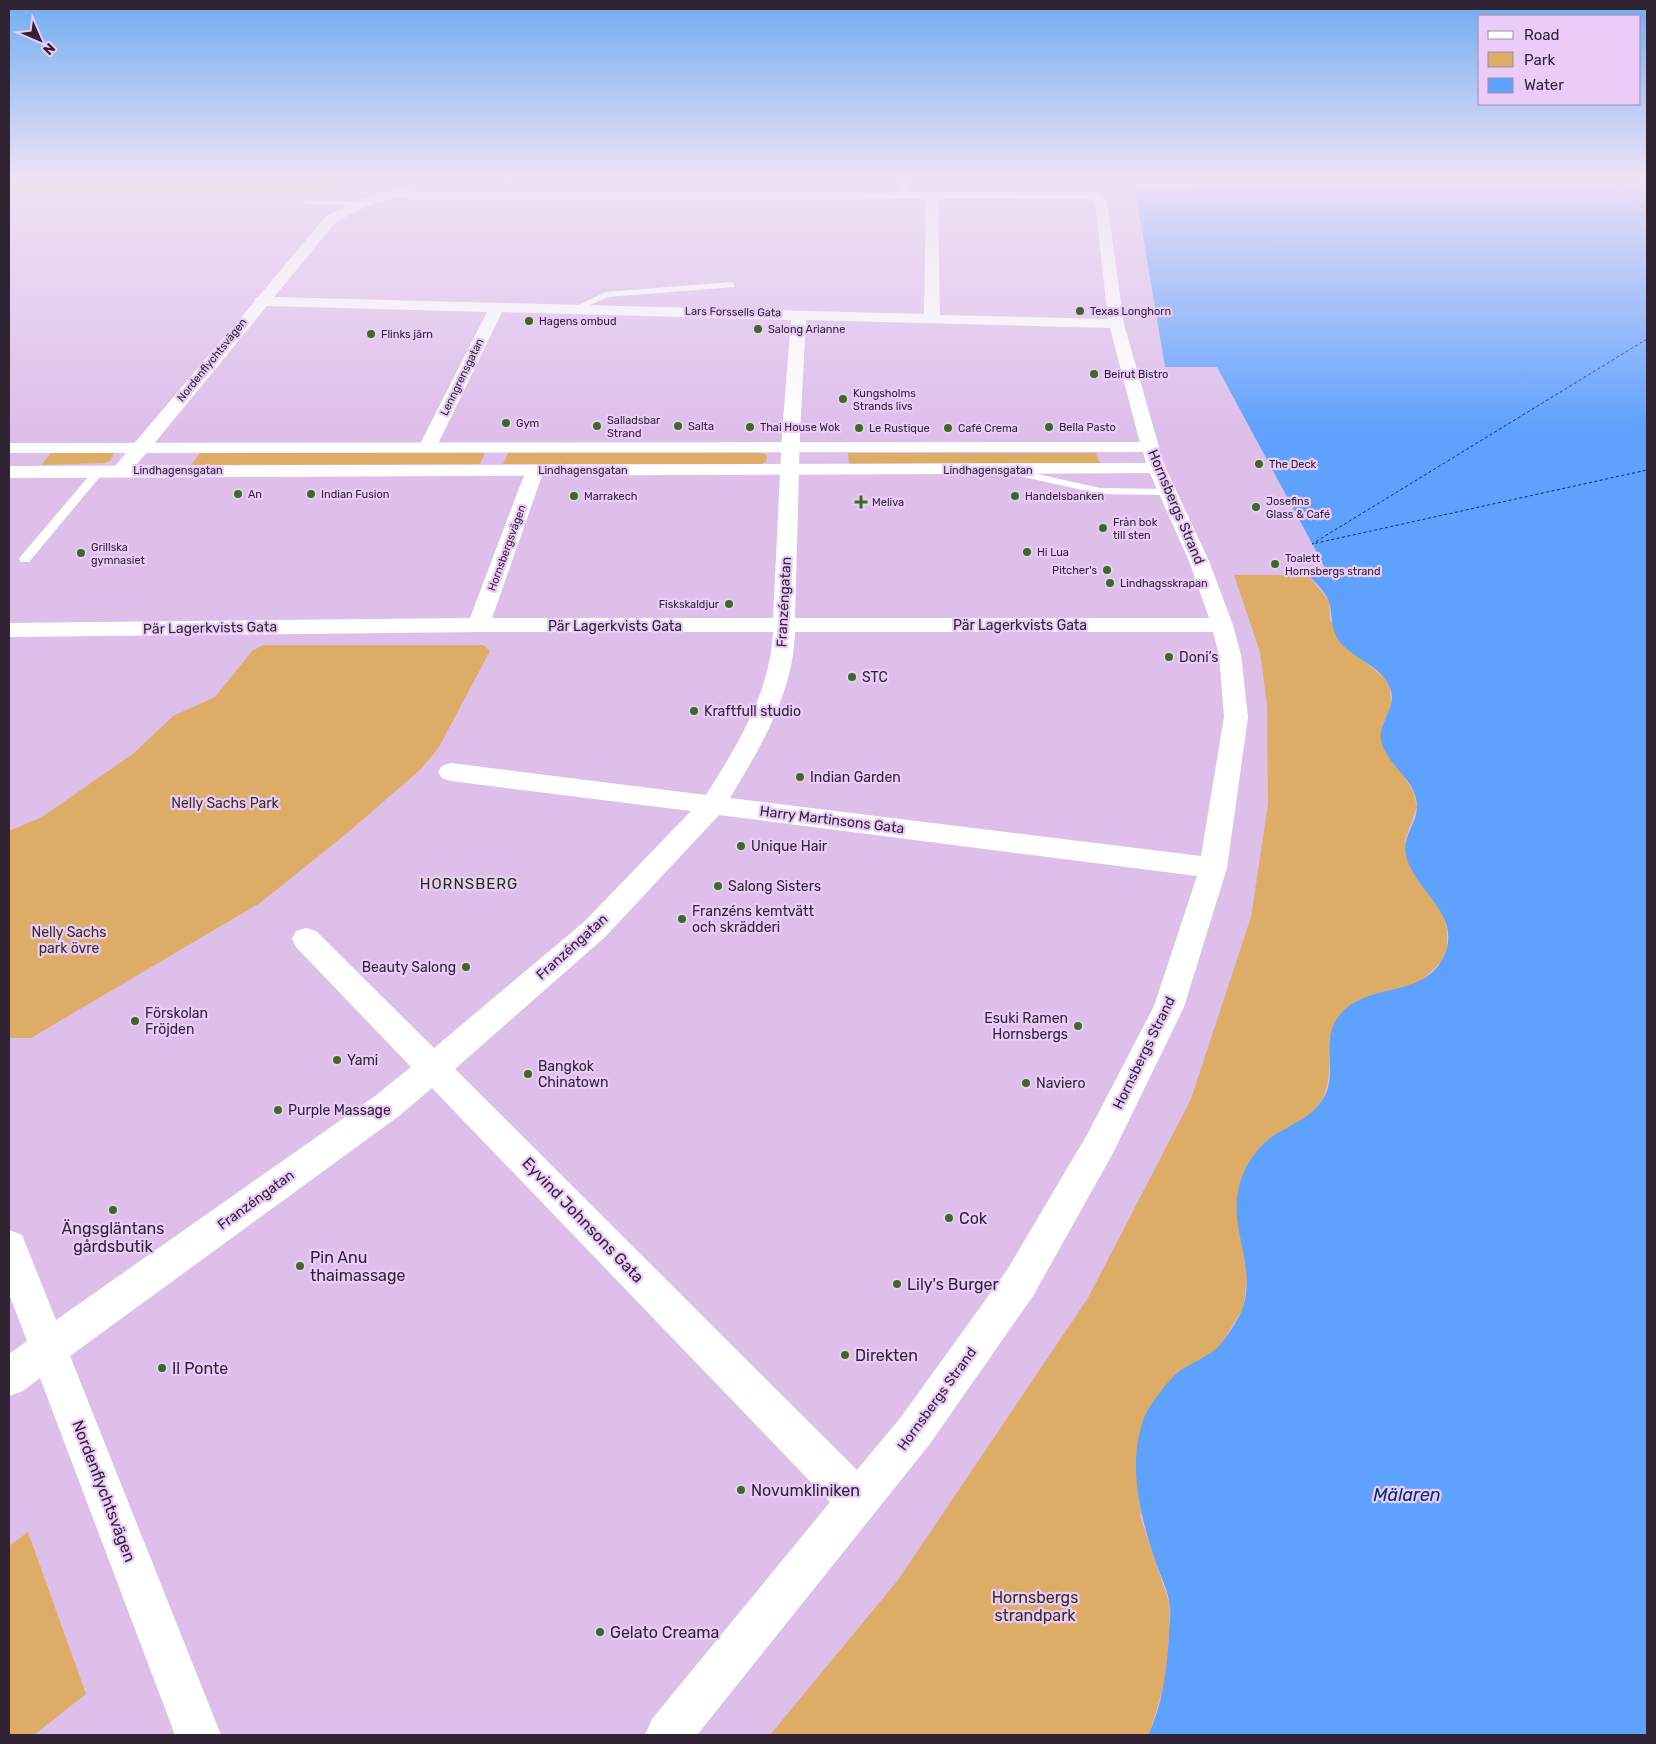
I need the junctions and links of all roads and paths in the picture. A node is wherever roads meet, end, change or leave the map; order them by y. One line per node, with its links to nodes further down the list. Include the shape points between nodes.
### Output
1 (293, 262): 5 (street, Nordenflychtsvägen)
2 (932, 262): 9 (street)
3 (1108, 262): 10 (street, Hornsbergs Strand)
4 (731, 285): 7 (lane, via 606,295)
5 (260, 301): 6 (street, Lars Forssells Gata); 11 (street, Nordenflychtsvägen)
6 (497, 306): 7 (street, Lars Forssells Gata); 15 (street, Lenngrensgatan)
7 (576, 308): 8 (street, Lars Forssells Gata)
8 (799, 314): 9 (street, Lars Forssells Gata); 12 (street, Franzéngatan)
9 (932, 317): 10 (street, Lars Forssells Gata)
10 (1116, 324): 13 (street, Hornsbergs Strand)
11 (140, 447): 14 (street, Lindhagensgatan); 15 (street, Lindhagensgatan); 18 (street, Nordenflychtsvägen)
12 (792, 447): 13 (street, Lindhagensgatan); 15 (street, Lindhagensgatan); 21 (street, Franzéngatan)
13 (1150, 447): 16 (street, Hornsbergs Strand)
14 (9, 448)
15 (427, 448)
16 (1157, 469): 20 (street, Lindhagensgatan); 23 (street, Hornsbergs Strand)
17 (99, 470): 18 (street, Lindhagensgatan); 22 (street, Lindhagensgatan); 24 (lane)
18 (122, 470): 19 (street, Lindhagensgatan)
19 (535, 470): 21 (street, Lindhagensgatan); 25 (street, Hornsbergsvägen)
20 (1006, 470): 21 (street, Lindhagensgatan); 23 (lane, via 1100,490)
21 (790, 471): 27 (street, Franzéngatan)
22 (9, 472)
23 (1167, 492): 26 (street, Hornsbergs Strand, via 1199,561)
24 (25, 559)
25 (479, 625): 27 (street, Pär Lagerkvists Gata); 28 (street, Pär Lagerkvists Gata)
26 (1222, 625): 27 (street, Pär Lagerkvists Gata); 31 (street, Hornsbergs Strand, via 1230,655 1236,717)
27 (783, 626): 30 (street, Franzéngatan, via 783,648 775,688 750,744)
28 (9, 630)
29 (451, 772): 30 (street, Harry Martinsons Gata)
30 (713, 805): 31 (street, Harry Martinsons Gata); 33 (street, Franzéngatan, via 595,929)
31 (1213, 868): 37 (street, Hornsbergs Strand, via 1169,1007 1100,1144 1020,1283 915,1431)
32 (306, 939): 33 (street, Eyvind Johnsons Gata)
33 (435, 1068): 35 (street, Franzéngatan, via 387,1106); 37 (street, Eyvind Johnsons Gata)
34 (9, 1247): 35 (street, Nordenflychtsvägen)
35 (49, 1348): 36 (street, Franzéngatan); 38 (street, Nordenflychtsvägen)
36 (9, 1377)
37 (859, 1502): 39 (street, Hornsbergs Strand)
38 (198, 1735)
39 (668, 1735)

